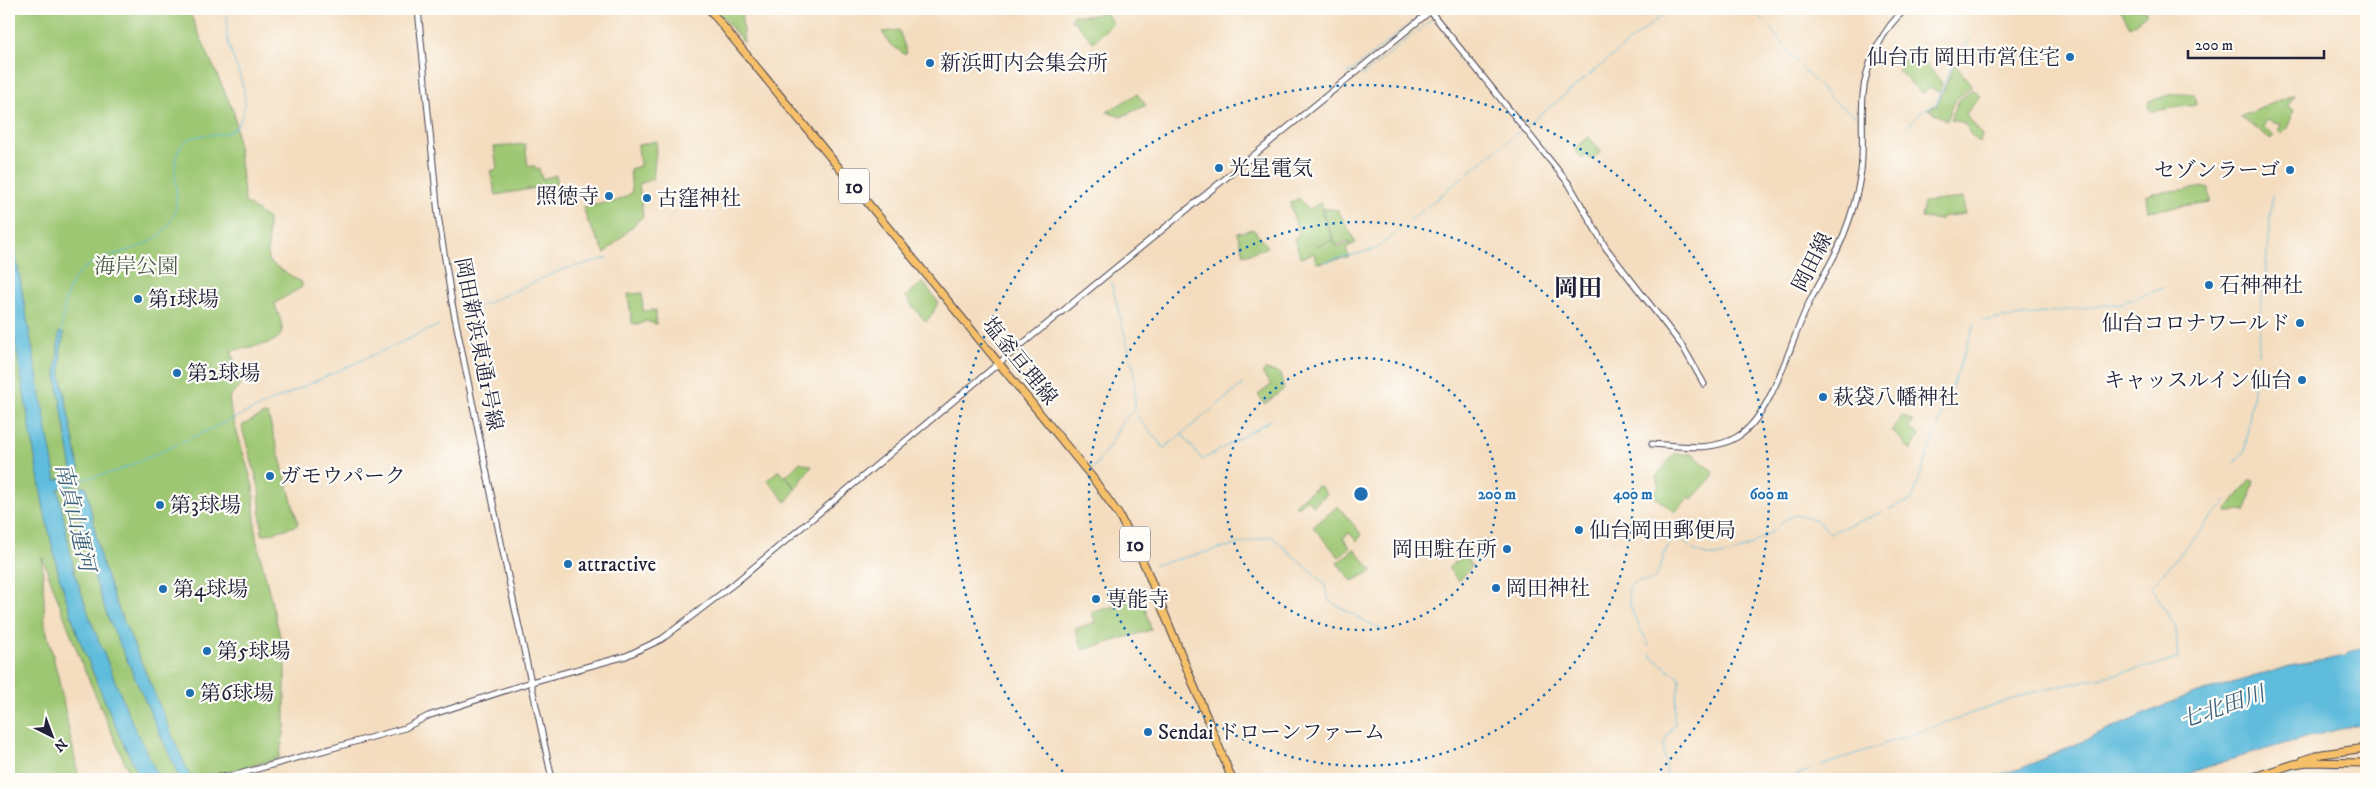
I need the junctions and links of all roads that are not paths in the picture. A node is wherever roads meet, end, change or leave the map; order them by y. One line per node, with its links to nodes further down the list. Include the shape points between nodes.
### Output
1 (418, 9): 8 (street, 岡田新浜東通1号線, via 438,215 452,303)
2 (709, 9): 5 (main road, 塩釜亘理線 / 10)
3 (1906, 9): 7 (street, 岡田線, via 1886,32 1866,76 1860,172 1844,234 1762,410 1743,433 1720,444 1695,447)
4 (1432, 10): 5 (street); 6 (street, via 1569,184 1606,248 1683,347)
5 (999, 363): 8 (street, via 735,583 662,639 626,656); 16 (main road, 塩釜亘理線 / 10, via 1092,477 1134,543)
6 (1704, 384)
7 (1652, 444)
8 (531, 682): 14 (street, via 428,716 405,728 232,776); 15 (street, 岡田新浜東通1号線)
9 (2366, 748): 10 (main road)
10 (2328, 753): 11 (main road); 13 (main road)
11 (2327, 762): 12 (main road); 13 (main road)
12 (2366, 763)
13 (2294, 764): 17 (main road)
14 (193, 779)
15 (552, 779)
16 (1232, 779)
17 (2247, 779)

